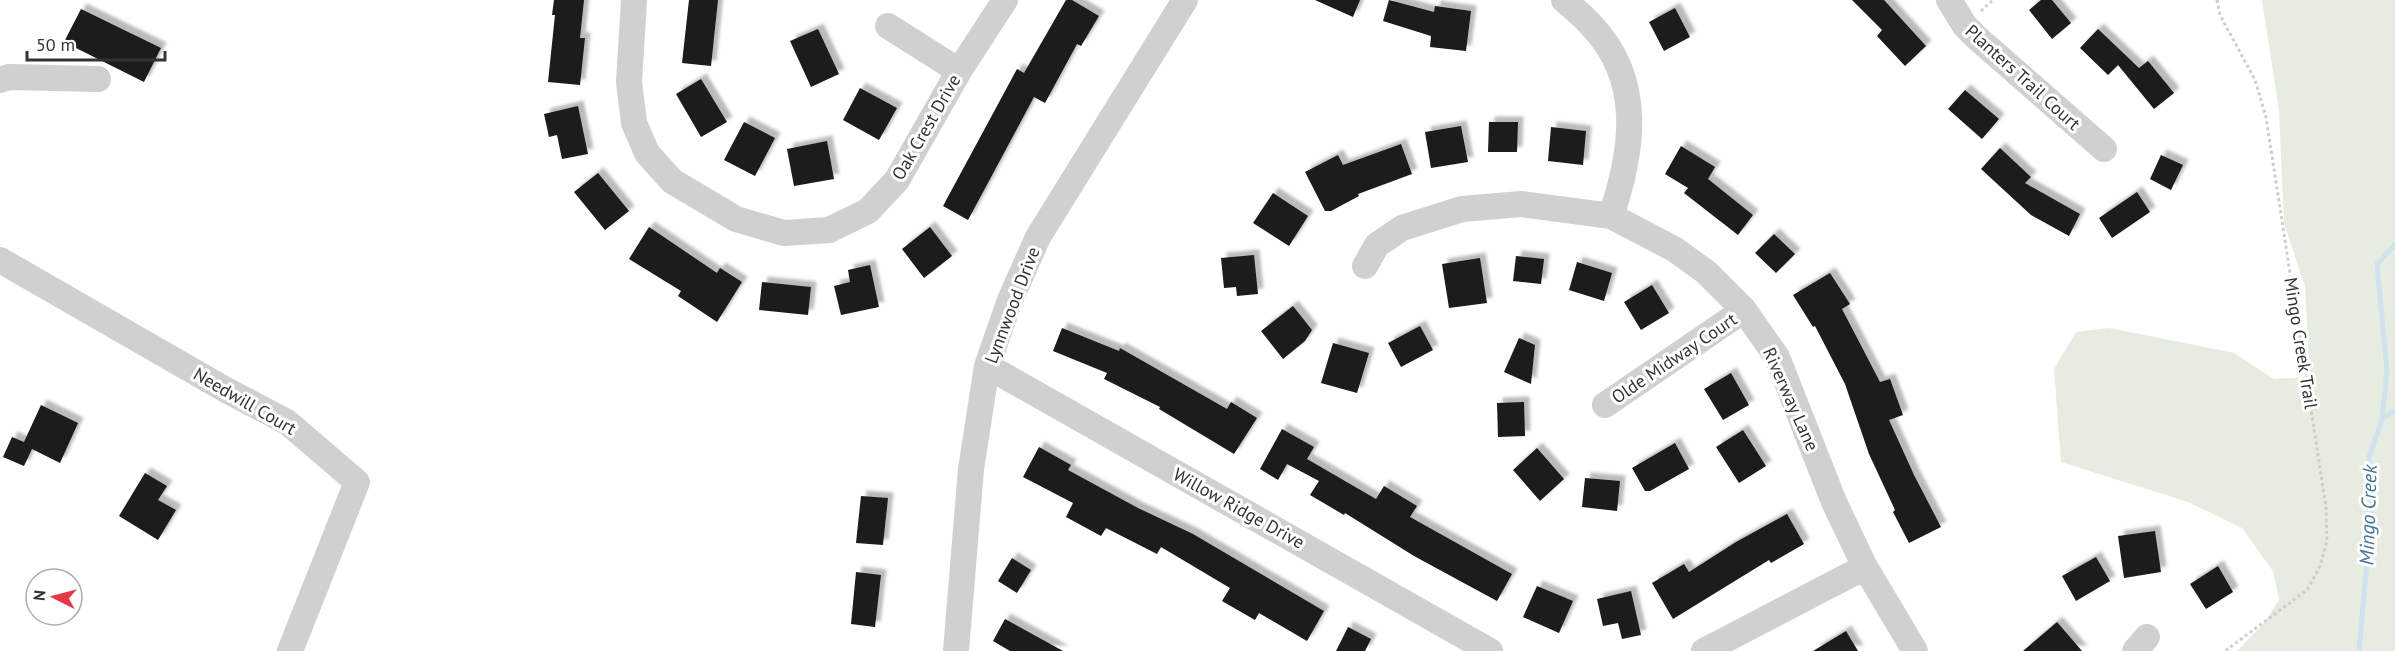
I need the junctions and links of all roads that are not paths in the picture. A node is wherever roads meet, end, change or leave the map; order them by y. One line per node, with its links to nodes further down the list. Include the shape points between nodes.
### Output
1 (634, 0): 7 (street, Oak Crest Drive, via 629,82 634,123 648,153 672,181 736,219 784,233 829,230 868,211 897,180)
2 (1005, 0): 7 (street, Oak Crest Drive)
3 (1185, 0): 15 (street, Lynnwood Drive, via 1038,237)
4 (1564, 0): 11 (street, via 1592,26 1615,58 1626,93 1631,129 1624,176)
5 (1948, 0): 10 (street, Planters Trail Court, via 1976,37)
6 (888, 26): 7 (street)
7 (959, 71)
8 (98, 79): 9 (street)
9 (0, 80)
10 (2104, 149)
11 (1611, 216): 13 (street, Riverway Lane, via 1521,204 1462,209 1402,228 1377,244); 14 (street, Riverway Lane, via 1674,249 1706,272)
12 (0, 260): 18 (street, Needwill Court, via 287,422 357,482)
13 (1365, 266)
14 (1744, 310): 16 (street, Olde Midway Court); 17 (street, Riverway Lane, via 1777,357 1834,501)
15 (987, 366): 19 (street, Lynnwood Drive, via 971,469); 20 (street, Willow Ridge Drive)
16 (1605, 405)
17 (1865, 567): 21 (street); 22 (street, Riverway Lane)
18 (290, 651)
19 (956, 651)
20 (1490, 651)
21 (1704, 651)
22 (1915, 651)

